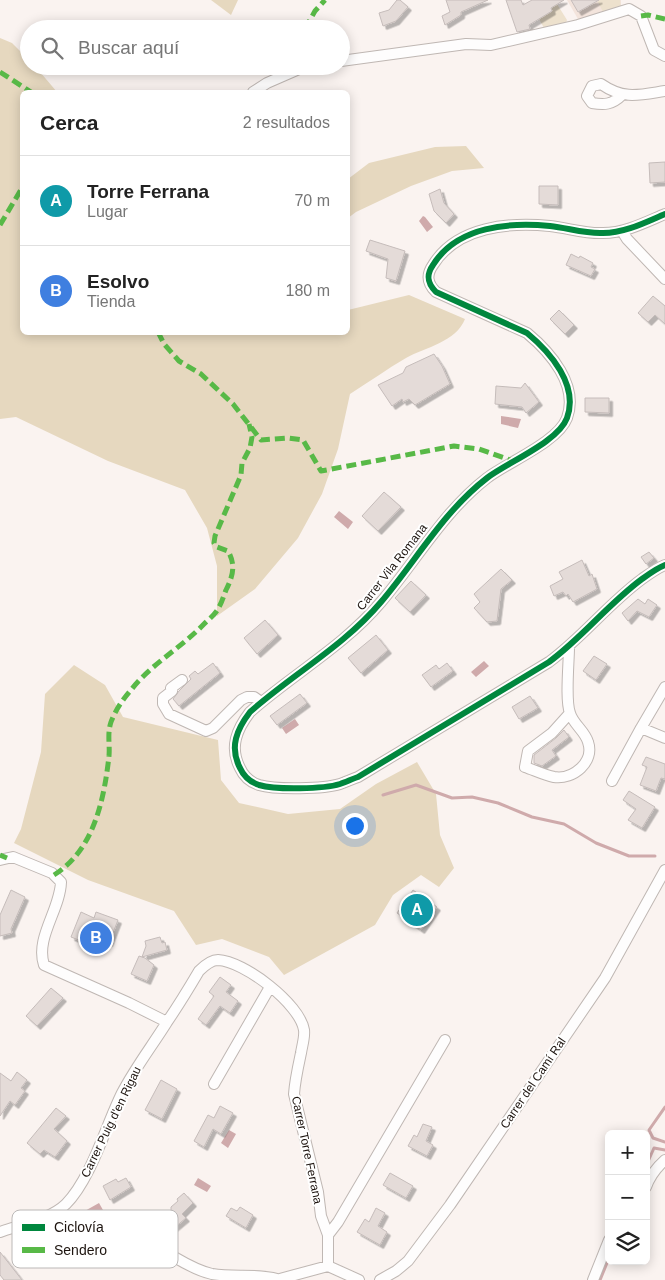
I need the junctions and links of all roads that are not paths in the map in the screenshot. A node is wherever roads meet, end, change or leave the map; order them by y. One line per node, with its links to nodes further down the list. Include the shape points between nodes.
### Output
1 (628, 4): 2 (street, via 641,16 654,50); 3 (street, via 578,25 491,45 466,44)
2 (665, 56)
3 (350, 60)
4 (285, 75): 5 (street)
5 (256, 90)
6 (665, 92): 7 (street)
7 (622, 95)
8 (665, 214): 9 (street, Carrer Vila Romana)
9 (622, 231): 10 (street); 15 (street, Carrer Vila Romana, via 603,234 551,226 508,225 461,239 432,266 428,280 436,292 527,333 552,357 567,388 568,415 564,425 552,437 472,490 440,524 381,602 357,628)
10 (665, 279)
11 (665, 565): 12 (street, Carrer Vila Romana, via 633,586)
12 (569, 647): 15 (street, Carrer Vila Romana, via 376,767 341,784 324,787 261,786 242,773 234,749 236,736 241,723); 16 (street)
13 (182, 680): 15 (street, via 163,698 168,714 206,731 241,700 254,697)
14 (665, 687): 17 (street)
15 (261, 702)
16 (570, 713): 16 (street, via 589,743 588,761 565,777 525,767 528,751 552,733)
17 (641, 728): 18 (street); 19 (street)
18 (665, 738)
19 (612, 781)
20 (0, 860): 23 (street, via 13,857 52,874 61,882 61,894 44,938 41,956 44,965)
21 (665, 870): 37 (street, Carrer del Camí Ral, via 605,978 450,1205 408,1261)
22 (270, 987): 23 (street, Carrer Torre Ferrana, via 230,962 216,960 199,971); 25 (street); 31 (street, Carrer Torre Ferrana, via 301,1019 304,1032 294,1094 318,1192 320,1216)
23 (167, 1022): 28 (street, Carrer Puig d'en Rigau, via 135,1068 85,1176 66,1204)
24 (445, 1040): 31 (street)
25 (214, 1084)
26 (665, 1160): 27 (street)
27 (650, 1178)
28 (56, 1210)
29 (12, 1228): 30 (street, Carrer Puig d'en Rigau)
30 (0, 1232)
31 (328, 1235): 34 (street, Carrer Torre Ferrana)
32 (605, 1250): 38 (street)
33 (178, 1259): 35 (street, via 211,1274 267,1276)
34 (328, 1266): 35 (street); 36 (street)
35 (277, 1280)
36 (359, 1280)
37 (380, 1280)
38 (593, 1280)

